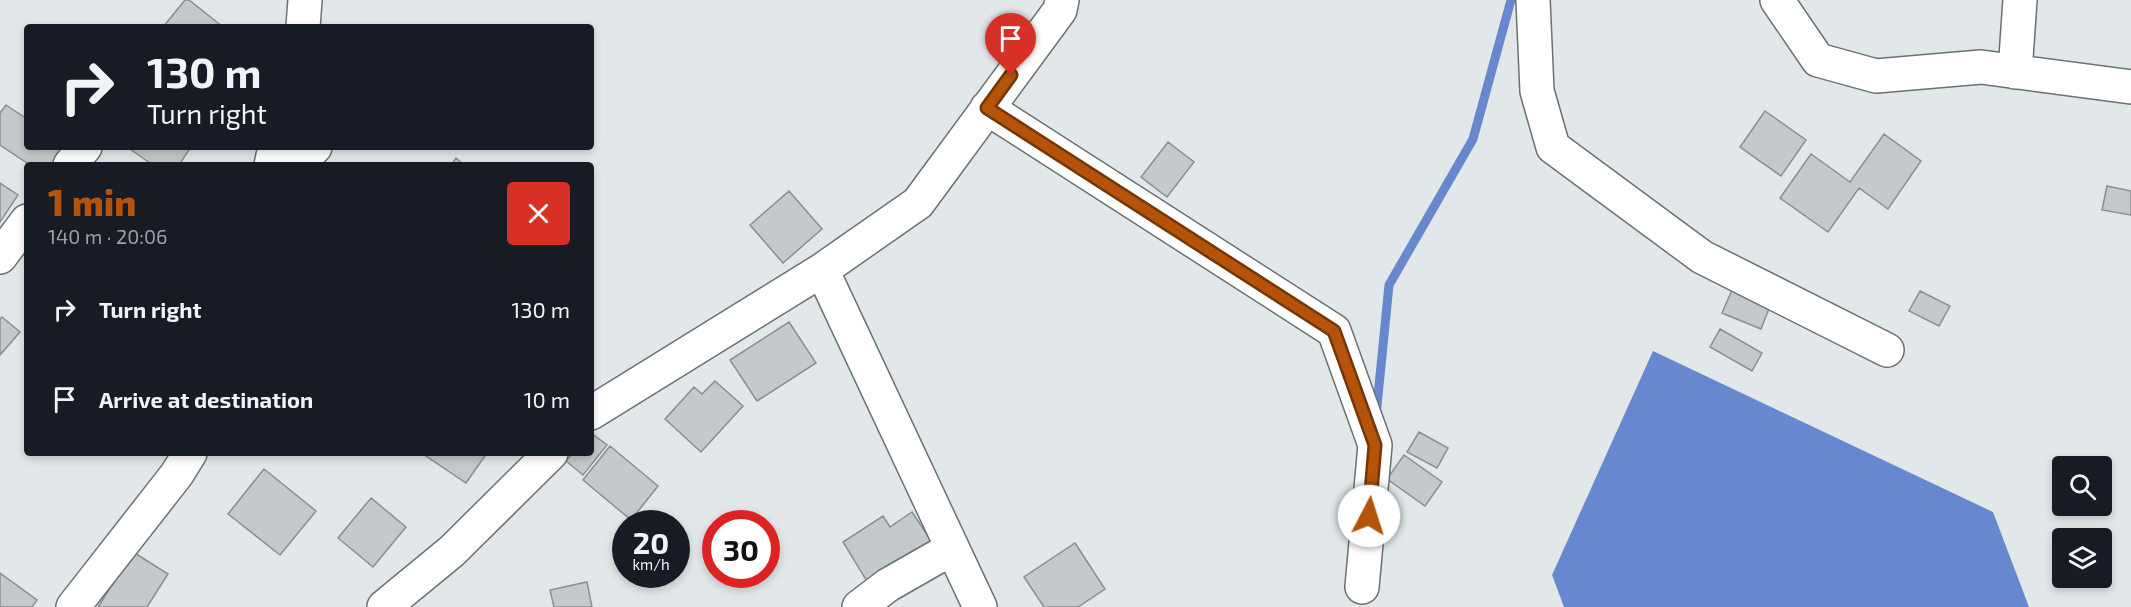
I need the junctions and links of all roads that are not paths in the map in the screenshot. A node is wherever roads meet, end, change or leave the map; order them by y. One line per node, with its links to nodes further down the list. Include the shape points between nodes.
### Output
1 (305, 0): 6 (street)
2 (1062, 0): 9 (street, via 1060,10)
3 (1533, 0): 17 (street, via 1537,91 1553,147 1701,256)
4 (1777, 0): 7 (street, via 1818,60 1876,76 1981,67)
5 (2020, 0): 7 (street)
6 (303, 24)
7 (2015, 72): 8 (street)
8 (2131, 87)
9 (987, 108): 16 (street, via 918,203); 22 (street, via 1334,331 1375,445)
10 (82, 150): 12 (street)
11 (312, 150): 13 (street)
12 (72, 162)
13 (301, 162)
14 (24, 225): 15 (street)
15 (0, 256)
16 (822, 270): 18 (street); 21 (street)
17 (1887, 350)
18 (594, 411)
19 (188, 456): 23 (street)
20 (548, 456): 24 (street, via 452,551)
21 (951, 549): 25 (street, via 888,585); 26 (street)
22 (1362, 587)
23 (73, 607)
24 (384, 607)
25 (860, 607)
26 (980, 607)

